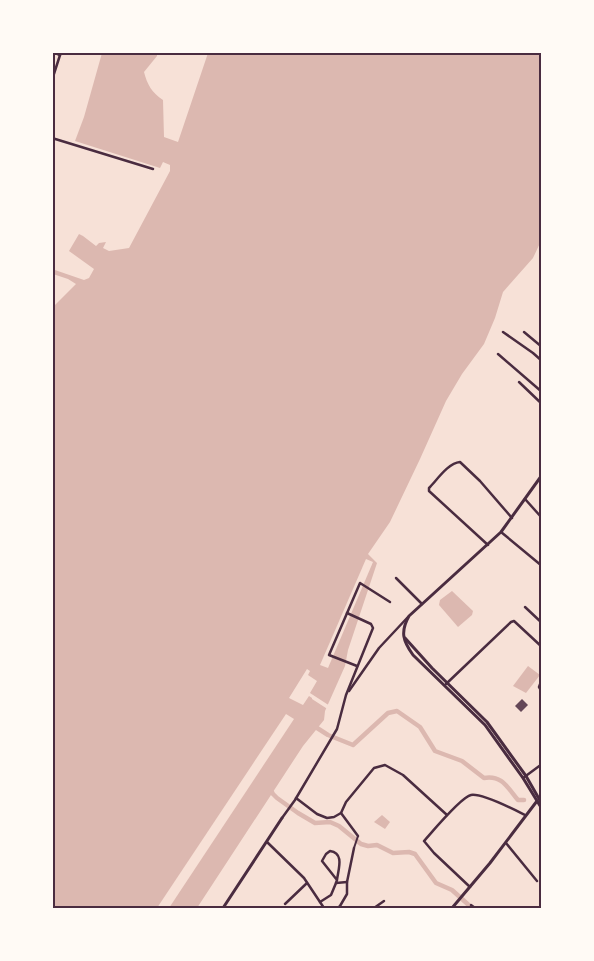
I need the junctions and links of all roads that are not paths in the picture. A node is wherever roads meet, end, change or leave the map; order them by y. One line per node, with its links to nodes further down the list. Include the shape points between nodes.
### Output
1 (53, 52): 2 (street)
2 (61, 54): 3 (street)
3 (52, 80)
4 (52, 138): 5 (street)
5 (153, 169)
6 (503, 332): 10 (street)
7 (524, 332): 8 (street)
8 (542, 347)
9 (498, 354): 12 (street)
10 (542, 361)
11 (519, 382): 13 (street)
12 (542, 392)
13 (542, 404)
14 (542, 476): 15 (main road)
15 (525, 499): 16 (main road); 17 (street)
16 (512, 518): 18 (main road); 19 (street, via 460,462 454,463 429,488 431,494)
17 (542, 518)
18 (501, 532): 19 (main road); 20 (street)
19 (488, 544): 23 (main road)
20 (542, 566)
21 (396, 578): 23 (street)
22 (390, 602): 25 (street, via 360,583)
23 (422, 604): 26 (main road)
24 (525, 607): 27 (street)
25 (347, 613): 29 (street, via 373,628); 29 (street, via 330,655)
26 (409, 616): 31 (main road, via 403,626 407,648); 33 (street, via 379,648)
27 (541, 621)
28 (541, 644): 31 (street, via 514,621 511,622)
29 (357, 666): 33 (street)
30 (542, 679): 32 (street, via 539,687)
31 (446, 684): 35 (main road, via 485,725)
32 (542, 692)
33 (346, 695): 36 (street, via 337,729)
34 (542, 764): 35 (street)
35 (524, 778): 37 (main road)
36 (295, 799): 40 (street, via 327,818); 43 (street)
37 (538, 801): 38 (main road); 39 (main road); 42 (main road)
38 (542, 804)
39 (542, 809)
40 (341, 813): 41 (street, via 374,768 385,764 403,775); 44 (street)
41 (447, 815): 42 (street, via 468,796 474,795); 52 (street, via 424,842)
42 (526, 815): 46 (main road)
43 (282, 818): 45 (main road)
44 (358, 836): 47 (street)
45 (266, 842): 49 (street); 57 (main road)
46 (506, 843): 48 (street); 52 (main road)
47 (354, 848): 51 (street)
48 (537, 881)
49 (308, 882): 53 (street); 55 (street)
50 (336, 882): 50 (street, via 340,860 330,851 322,861); 51 (street); 53 (street, via 331,895)
51 (347, 882): 59 (street, via 346,894)
52 (470, 887): 61 (main road)
53 (320, 902): 58 (street)
54 (384, 902): 60 (street)
55 (285, 904)
56 (471, 905): 62 (street)
57 (223, 908)
58 (324, 908)
59 (336, 908)
60 (374, 908)
61 (452, 908)
62 (476, 908)

